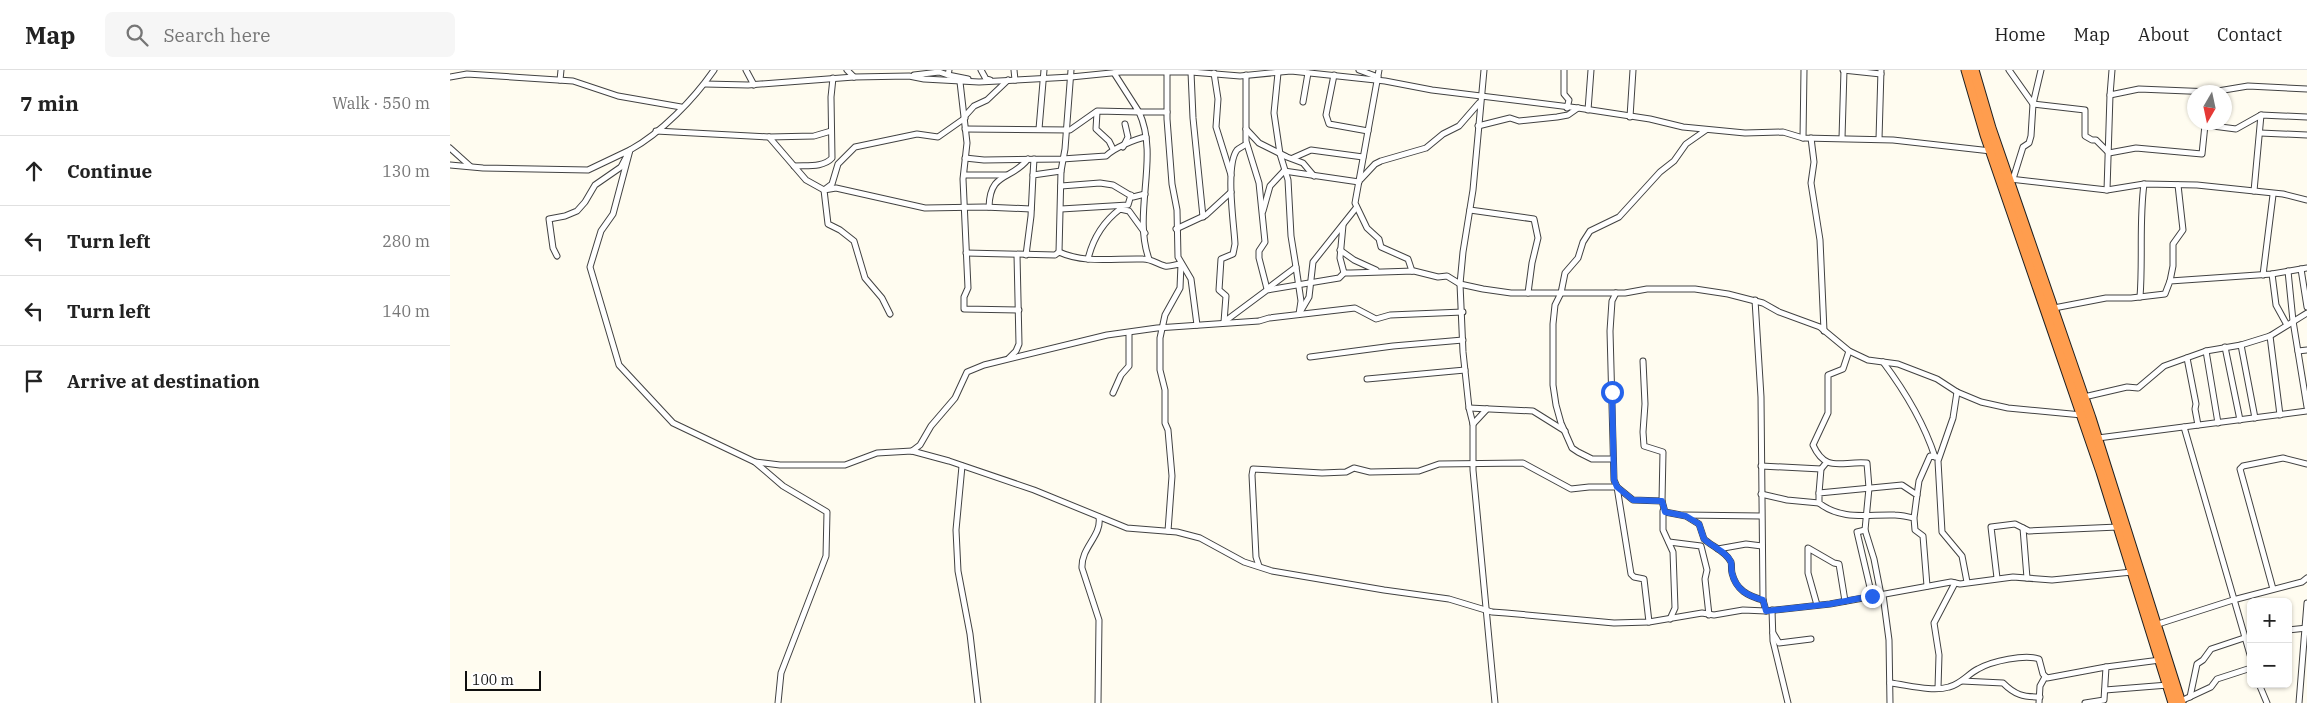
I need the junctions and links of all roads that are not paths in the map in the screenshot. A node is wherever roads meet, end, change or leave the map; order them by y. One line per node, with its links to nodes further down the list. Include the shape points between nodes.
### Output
1 (561, 70): 43 (street)
2 (714, 70): 49 (street)
3 (746, 70): 50 (street)
4 (847, 70): 36 (street)
5 (981, 70): 48 (street, via 986,79)
6 (1014, 70): 45 (street)
7 (1044, 70): 41 (street)
8 (1071, 70): 39 (street)
9 (1359, 70): 42 (street)
10 (1379, 70): 42 (street)
11 (1484, 70): 53 (street)
12 (1564, 70): 57 (street, via 1564,94 1569,100)
13 (1591, 70): 59 (street)
14 (1633, 70): 65 (street)
15 (1804, 70): 81 (street)
16 (1844, 70): 30 (street); 83 (street)
17 (1966, 70): 90 (highway)
18 (1974, 70): 109 (highway)
19 (2009, 70): 55 (street)
20 (2041, 70): 55 (street)
21 (2112, 70): 52 (street)
22 (938, 71): 26 (street); 37 (street)
23 (1135, 71): 24 (street); 28 (street)
24 (1165, 71): 29 (street); 62 (street)
25 (1199, 71): 29 (street); 31 (street)
26 (948, 72): 47 (street)
27 (1104, 72): 28 (street); 39 (street)
28 (1114, 72): 61 (street)
29 (1192, 72): 130 (street)
30 (1881, 72): 84 (street)
31 (1214, 73): 32 (street); 107 (street, via 1218,99 1216,127)
32 (1249, 73): 33 (street); 71 (street)
33 (1278, 73): 34 (street); 92 (street, via 1274,113)
34 (1308, 73): 35 (street); 54 (street)
35 (1334, 75): 42 (street); 76 (street, via 1326,115 1329,124)
36 (854, 76): 37 (street); 40 (street)
37 (909, 76): 46 (street)
38 (450, 77): 43 (street, via 467,74)
39 (1071, 77): 41 (street); 72 (street)
40 (833, 78): 50 (street); 75 (street)
41 (1044, 78): 45 (street); 70 (street)
42 (1378, 79): 53 (street); 76 (street)
43 (560, 80): 56 (street, via 618,96)
44 (1008, 80): 45 (street); 48 (street); 64 (street)
45 (1015, 80)
46 (960, 82): 47 (street); 64 (street)
47 (980, 82): 48 (street)
48 (994, 82)
49 (704, 84): 50 (street); 56 (street)
50 (754, 85)
51 (2307, 89): 52 (street, via 2248,86 2212,92 2139,89)
52 (2110, 95): 91 (street)
53 (1480, 99): 57 (street); 68 (street); 110 (street, via 1459,126 1442,134 1426,148 1375,164)
54 (1303, 102)
55 (2033, 104): 91 (street, via 2085,110 2085,136 2096,140); 109 (street, via 2029,143 2023,148)
56 (682, 108): 74 (street)
57 (1566, 108): 58 (street)
58 (1578, 108): 59 (street); 68 (street, via 1562,116 1519,121 1510,118)
59 (1588, 110): 65 (street)
60 (1097, 111): 61 (street); 72 (street); 88 (street, via 1096,129)
61 (1139, 112): 62 (street); 79 (street, via 1146,126)
62 (1167, 112): 132 (street)
63 (2262, 115): 66 (street); 77 (street); 91 (street, via 2236,129 2205,125 2202,154 2136,148)
64 (965, 117): 69 (street); 114 (street, via 938,137 917,134 855,147 838,164 832,184)
65 (1630, 117): 73 (street)
66 (2307, 117)
67 (1125, 124): 86 (street, via 1128,137)
68 (1478, 126): 128 (street)
69 (965, 129): 70 (street); 94 (street)
70 (1039, 129): 72 (street)
71 (1246, 129): 85 (street); 92 (street, via 1259,142)
72 (1067, 130): 97 (street)
73 (1708, 130): 81 (street, via 1783,132); 157 (street, via 1686,144 1674,161 1619,217 1590,231 1578,258 1565,273)
74 (656, 131): 80 (street); 89 (street, via 644,143)
75 (832, 131): 80 (street, via 814,136); 100 (street, via 833,155 829,162)
76 (1368, 131): 93 (street)
77 (2260, 134): 78 (street); 116 (street)
78 (2307, 135)
79 (1146, 137): 86 (street, via 1134,139); 118 (street)
80 (768, 138): 100 (street)
81 (1803, 138): 82 (street)
82 (1811, 138): 83 (street); 176 (street, via 1814,162 1811,183 1820,240)
83 (1842, 138): 84 (street)
84 (1879, 139): 90 (street)
85 (1246, 144): 107 (street, via 1237,150); 129 (street, via 1259,183)
86 (1123, 147): 88 (street)
87 (450, 148): 101 (street)
88 (1113, 149): 97 (street, via 1106,156)
89 (630, 150): 101 (street, via 588,170); 139 (street, via 621,167 595,186 576,211 549,219); 212 (street, via 613,214 601,231 590,267 619,365 673,423)
90 (1991, 151): 199 (highway)
91 (2109, 152): 115 (street)
92 (1280, 154): 98 (street); 103 (street)
93 (1362, 157): 98 (street, via 1312,150); 110 (street)
94 (965, 158): 95 (street); 104 (street)
95 (1028, 159): 96 (street); 105 (street)
96 (1034, 159): 97 (street); 106 (street)
97 (1062, 159): 102 (street)
98 (1292, 159): 108 (street, via 1303,163)
99 (450, 165): 101 (street)
100 (794, 166): 114 (street, via 806,180)
101 (471, 167)
102 (1061, 171): 106 (street); 113 (street)
103 (1284, 171): 108 (street); 129 (street, via 1270,186); 143 (street, via 1288,180)
104 (964, 175): 105 (street); 122 (street)
105 (1006, 175): 123 (street, via 996,181 990,191)
106 (1033, 175): 127 (street)
107 (1231, 176): 117 (street)
108 (1314, 176): 110 (street)
109 (2011, 179): 115 (street); 165 (highway)
110 (1359, 182): 126 (street)
111 (2144, 184): 112 (street); 115 (street); 160 (street)
112 (2178, 185): 116 (street); 151 (street, via 2183,230 2173,244)
113 (1061, 186): 119 (street, via 1100,183 1113,185); 124 (street)
114 (824, 190): 122 (street, via 836,188 925,208); 169 (street, via 828,224 854,241 865,278 882,298)
115 (2107, 190)
116 (2254, 191): 121 (street)
117 (1231, 192): 130 (street); 172 (street, via 1235,244 1233,254 1221,260 1219,265 1219,290 1226,296)
118 (1145, 194): 119 (street); 133 (street)
119 (1131, 195): 125 (street)
120 (2273, 195): 150 (street)
121 (2307, 200)
122 (964, 207): 123 (street); 136 (street)
123 (989, 207): 127 (street)
124 (1060, 208): 125 (street); 135 (street)
125 (1129, 208): 133 (street); 140 (street, via 1120,209 1104,223 1091,246)
126 (1356, 208): 131 (street); 146 (street, via 1382,247 1408,259)
127 (1031, 209): 138 (street)
128 (1470, 210): 153 (street); 156 (street, via 1534,219 1538,238)
129 (1263, 213): 143 (street, via 1265,242 1259,258 1267,289)
130 (1203, 217): 132 (street)
131 (1343, 224): 134 (street); 152 (street, via 1313,262)
132 (1176, 229): 142 (street)
133 (1145, 233): 141 (street)
134 (1340, 250): 145 (street); 148 (street)
135 (1059, 252): 138 (street, via 1055,255); 140 (street)
136 (966, 253): 137 (street); 166 (street, via 968,288 964,309)
137 (1017, 255): 138 (street); 166 (street)
138 (1026, 255)
139 (556, 256)
140 (1088, 259): 141 (street)
141 (1149, 259): 142 (street, via 1166,266)
142 (1181, 264): 173 (street, via 1191,279); 175 (street, via 1180,288 1165,315)
143 (1296, 267): 154 (street)
144 (2304, 268): 147 (street); 164 (street)
145 (1379, 271): 146 (street); 148 (street)
146 (1412, 271): 153 (street, via 1447,276)
147 (2288, 271): 149 (street); 171 (street)
148 (1344, 274): 152 (street, via 1339,278)
149 (2272, 274): 150 (street); 174 (street, via 2276,305)
150 (2263, 275): 151 (street)
151 (2170, 281): 160 (street, via 2165,294)
152 (1311, 282): 154 (street); 170 (street, via 1309,298)
153 (1460, 284): 156 (street); 167 (street)
154 (1298, 285): 170 (street); 172 (street, via 1267,290)
155 (1604, 292): 157 (street); 158 (street); 162 (street)
156 (1528, 293): 159 (street)
157 (1561, 293): 159 (street); 163 (street)
158 (1616, 293): 161 (street, via 1695,289); 162 (street)
159 (1550, 294): 163 (street)
160 (2140, 297): 165 (street, via 2106,298)
161 (1755, 300): 176 (street); 217 (street)
162 (1612, 301): 211 (street)
163 (1556, 305): 207 (street, via 1552,324 1553,385)
164 (2307, 307)
165 (2054, 308): 195 (highway)
166 (1019, 310): 188 (street, via 1019,344)
167 (1463, 312): 170 (street, via 1390,315 1376,319 1355,308); 179 (street)
168 (2307, 313): 171 (street)
169 (890, 314)
170 (1299, 314): 172 (street, via 1260,321)
171 (2293, 321): 174 (street); 185 (street)
172 (1224, 322): 173 (street)
173 (1197, 324): 175 (street)
174 (2287, 325): 178 (street)
175 (1164, 327): 177 (street); 235 (street, via 1160,338 1160,370 1165,390 1165,423 1172,476)
176 (1824, 331): 183 (street)
177 (1129, 333): 188 (street, via 1107,335); 194 (street, via 1129,366)
178 (2270, 336): 180 (street); 200 (street)
179 (1463, 340): 186 (street); 191 (street)
180 (2241, 345): 181 (street); 201 (street)
181 (2225, 348): 184 (street); 202 (street)
182 (2307, 350): 185 (street)
183 (1849, 351): 190 (street, via 1868,360); 214 (street, via 1843,369 1828,375 1828,413 1814,445 1819,458)
184 (2206, 351): 187 (street); 203 (street)
185 (2298, 351): 198 (street)
186 (1310, 358)
187 (2187, 358): 195 (street, via 2164,366 2138,388 2127,387); 205 (street)
188 (1007, 359): 209 (street, via 967,372 955,398 931,426 920,446)
189 (1643, 361): 224 (street, via 1644,446 1663,452)
190 (1883, 362): 193 (street, via 1898,364 1936,379); 210 (street, via 1906,397)
191 (1465, 370): 192 (street); 196 (street)
192 (1367, 380)
193 (1957, 392): 199 (street, via 1980,402 2008,408); 210 (street, via 1953,418)
194 (1113, 394)
195 (2084, 396): 208 (highway)
196 (1469, 408): 197 (street); 204 (street)
197 (1486, 409): 204 (street); 207 (street, via 1533,411)
198 (2307, 409): 200 (street)
199 (2082, 415): 232 (highway)
200 (2280, 415): 201 (street)
201 (2255, 418): 202 (street)
202 (2240, 420): 203 (street)
203 (2218, 423): 205 (street)
204 (1473, 424): 213 (street)
205 (2198, 425): 206 (street)
206 (2184, 427): 208 (street); 251 (street)
207 (1565, 431): 211 (street, via 1572,448 1578,452 1592,459)
208 (2098, 438): 261 (highway)
209 (912, 451): 212 (street, via 877,453 845,465); 216 (street)
210 (1937, 457): 223 (street, via 1930,456 1919,481); 244 (street, via 1942,532 1962,556)
211 (1613, 459): 219 (street)
212 (755, 462): 282 (street, via 784,486 827,512 826,556 780,673)
213 (1473, 463): 219 (street, via 1525,463 1571,489); 239 (street, via 1439,464 1419,471 1370,472 1354,468 1322,474 1254,469 1256,557); 255 (street)
214 (1826, 464): 218 (street); 220 (street, via 1867,463)
215 (2307, 464): 247 (street, via 2280,458 2240,469)
216 (962, 466): 230 (street, via 1034,490); 283 (street, via 956,530 958,571)
217 (1761, 466): 218 (street); 222 (street)
218 (1821, 469): 221 (street)
219 (1617, 487): 224 (street, via 1633,500); 260 (street, via 1631,574 1644,579)
220 (1869, 488): 221 (street); 223 (street, via 1902,485); 228 (street)
221 (1819, 492): 225 (street)
222 (1761, 494): 225 (street); 229 (street)
223 (1917, 495): 231 (street)
224 (1662, 501): 226 (street)
225 (1819, 503): 228 (street, via 1846,516)
226 (1664, 511): 227 (street); 236 (street, via 1663,530)
227 (1681, 515): 229 (street); 238 (street, via 1699,524 1704,539)
228 (1866, 515): 231 (street); 234 (street)
229 (1761, 516): 237 (street)
230 (1098, 517): 235 (street, via 1127,528); 284 (street, via 1100,524 1082,559 1098,620)
231 (1914, 518): 246 (street, via 1915,530 1923,536)
232 (2118, 527): 233 (street, via 2029,531); 240 (highway)
233 (2023, 528): 241 (street, via 2015,524 1991,528); 242 (street)
234 (1865, 530): 248 (street); 249 (street, via 1857,532)
235 (1168, 531): 239 (street, via 1200,538 1244,562)
236 (1670, 542): 258 (street, via 1701,546 1707,570); 259 (street, via 1674,552 1675,608)
237 (1762, 546): 238 (street, via 1746,544); 250 (street)
238 (1718, 549): 250 (street, via 1730,561 1737,584 1748,596)
239 (1259, 566): 255 (street, via 1300,576 1449,599)
240 (2132, 572): 242 (street, via 2052,580); 261 (highway)
241 (1997, 578): 242 (street); 244 (street)
242 (2027, 578)
243 (2307, 578): 247 (street)
244 (1967, 582): 245 (street)
245 (1955, 583): 246 (street); 276 (street, via 1934,623 1939,655)
246 (1927, 586): 248 (street)
247 (2273, 590): 251 (street)
248 (1882, 595): 249 (street); 274 (street, via 1889,640)
249 (1872, 596): 252 (street)
250 (1763, 600): 257 (street)
251 (2233, 600): 261 (street); 266 (street)
252 (1846, 601): 254 (street); 254 (street, via 1839,564 1808,548 1808,573)
253 (2307, 603): 262 (street)
254 (1817, 606): 256 (street)
255 (1487, 610): 260 (street, via 1614,623); 285 (street)
256 (1772, 610): 257 (street); 264 (street)
257 (1766, 611): 258 (street)
258 (1709, 614): 259 (street)
259 (1670, 619): 260 (street)
260 (1649, 622)
261 (2154, 626): 269 (highway); 281 (highway)
262 (2306, 628): 263 (street); 290 (street)
263 (2292, 630)
264 (1772, 632): 267 (street, via 1779,643); 286 (street)
265 (2247, 636): 266 (street)
266 (2244, 637): 268 (street); 279 (street, via 2211,649 2197,664)
267 (1811, 639)
268 (2247, 646)
269 (2160, 660): 270 (street); 275 (highway)
270 (2106, 667): 272 (street); 278 (street)
271 (2247, 669): 279 (street, via 2217,679 2211,687)
272 (2045, 677): 273 (street, via 2039,659 2032,658 1996,662 1978,669); 280 (street, via 2040,686)
273 (1961, 682): 276 (street); 280 (street, via 2003,683 2018,695)
274 (1890, 683): 276 (street); 287 (street)
275 (2168, 685): 278 (street); 281 (highway)
276 (1938, 688)
277 (2261, 688): 289 (street)
278 (2105, 690): 288 (street, via 2104,700)
279 (2190, 697): 281 (street)
280 (2040, 700)
281 (2178, 702)
282 (778, 703)
283 (978, 703)
284 (1098, 703)
285 (1495, 703)
286 (1788, 703)
287 (1890, 703)
288 (2085, 703)
289 (2267, 703)
290 (2299, 703)

